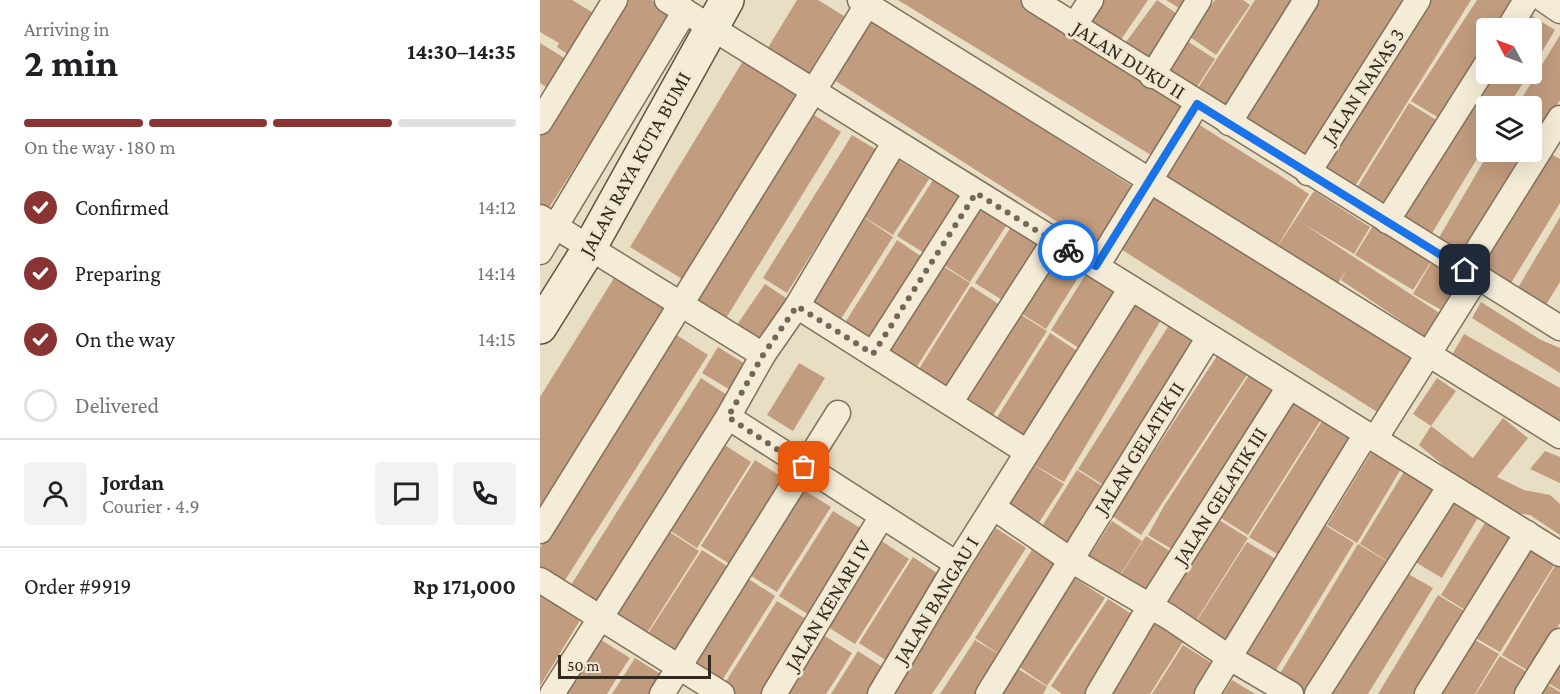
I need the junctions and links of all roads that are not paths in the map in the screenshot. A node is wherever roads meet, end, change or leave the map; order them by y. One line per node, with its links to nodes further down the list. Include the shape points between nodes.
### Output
1 (615, 0): 19 (street)
2 (1034, 0): 13 (street, JALAN DUKU II)
3 (1091, 0): 13 (street)
4 (1199, 0): 14 (street)
5 (1306, 0): 20 (street)
6 (1418, 0): 22 (street, JALAN NANAS 3)
7 (1526, 0): 12 (street)
8 (1544, 0): 11 (street)
9 (866, 1): 16 (street); 23 (street)
10 (697, 10): 16 (street); 26 (street); 28 (street, JALAN RAYA KUTA BUMI)
11 (1560, 11)
12 (1515, 18)
13 (1074, 26): 14 (street, JALAN DUKU II)
14 (1152, 76): 17 (street, JALAN DUKU II)
15 (1476, 81): 25 (street)
16 (814, 92): 21 (street); 33 (street)
17 (1197, 104): 20 (street, JALAN DUKU II); 23 (street)
18 (1560, 118): 31 (street)
19 (540, 122)
20 (1229, 123): 22 (street, JALAN DUKU II)
21 (894, 143): 24 (street); 34 (street)
22 (1308, 172): 25 (street, JALAN DUKU II)
23 (1149, 180): 30 (street); 38 (street)
24 (976, 193): 27 (street); 39 (street)
25 (1387, 221): 31 (street, JALAN DUKU II)
26 (548, 222): 28 (street); 29 (street)
27 (1054, 241): 30 (street); 42 (street)
28 (590, 247): 33 (street); 36 (street, JALAN RAYA KUTA BUMI)
29 (540, 252)
30 (1096, 266): 32 (street)
31 (1471, 274): 35 (street, JALAN DUKU II); 38 (street)
32 (1131, 288): 37 (street); 47 (street, JALAN BANGAU I)
33 (682, 303): 40 (street); 52 (street)
34 (797, 306): 39 (street); 40 (street)
35 (1556, 317)
36 (540, 327)
37 (1209, 337): 41 (street); 55 (street, JALAN GELATIK II)
38 (1428, 353): 45 (street); 46 (street)
39 (873, 354): 42 (street)
40 (763, 355): 44 (street)
41 (1289, 387): 45 (street); 58 (street, JALAN GELATIK III)
42 (950, 402): 47 (street)
43 (838, 414): 48 (street)
44 (728, 417): 48 (street); 59 (street)
45 (1370, 436): 49 (street); 61 (street)
46 (1560, 436)
47 (1027, 452): 50 (street, JALAN BANGAU I)
48 (804, 467): 51 (street); 62 (street)
49 (1450, 486): 53 (street); 72 (street)
50 (993, 507): 55 (street); 56 (street, JALAN BANGAU I)
51 (882, 516): 56 (street); 66 (street, JALAN KENARI IV)
52 (540, 531)
53 (1527, 533): 54 (street); 73 (street)
54 (1560, 554)
55 (1070, 559): 58 (street); 68 (street, JALAN GELATIK II)
56 (957, 564): 67 (street, JALAN BANGAU I)
57 (540, 580): 59 (street)
58 (1150, 606): 61 (street); 69 (street, JALAN GELATIK III)
59 (599, 617): 62 (street); 63 (street)
60 (1560, 641): 74 (street)
61 (1230, 658): 70 (street); 71 (street)
62 (678, 668): 64 (street); 65 (street)
63 (552, 694)
64 (662, 694)
65 (722, 694)
66 (774, 694)
67 (880, 694)
68 (988, 694)
69 (1098, 694)
70 (1207, 694)
71 (1291, 694)
72 (1317, 694)
73 (1427, 694)
74 (1527, 694)

